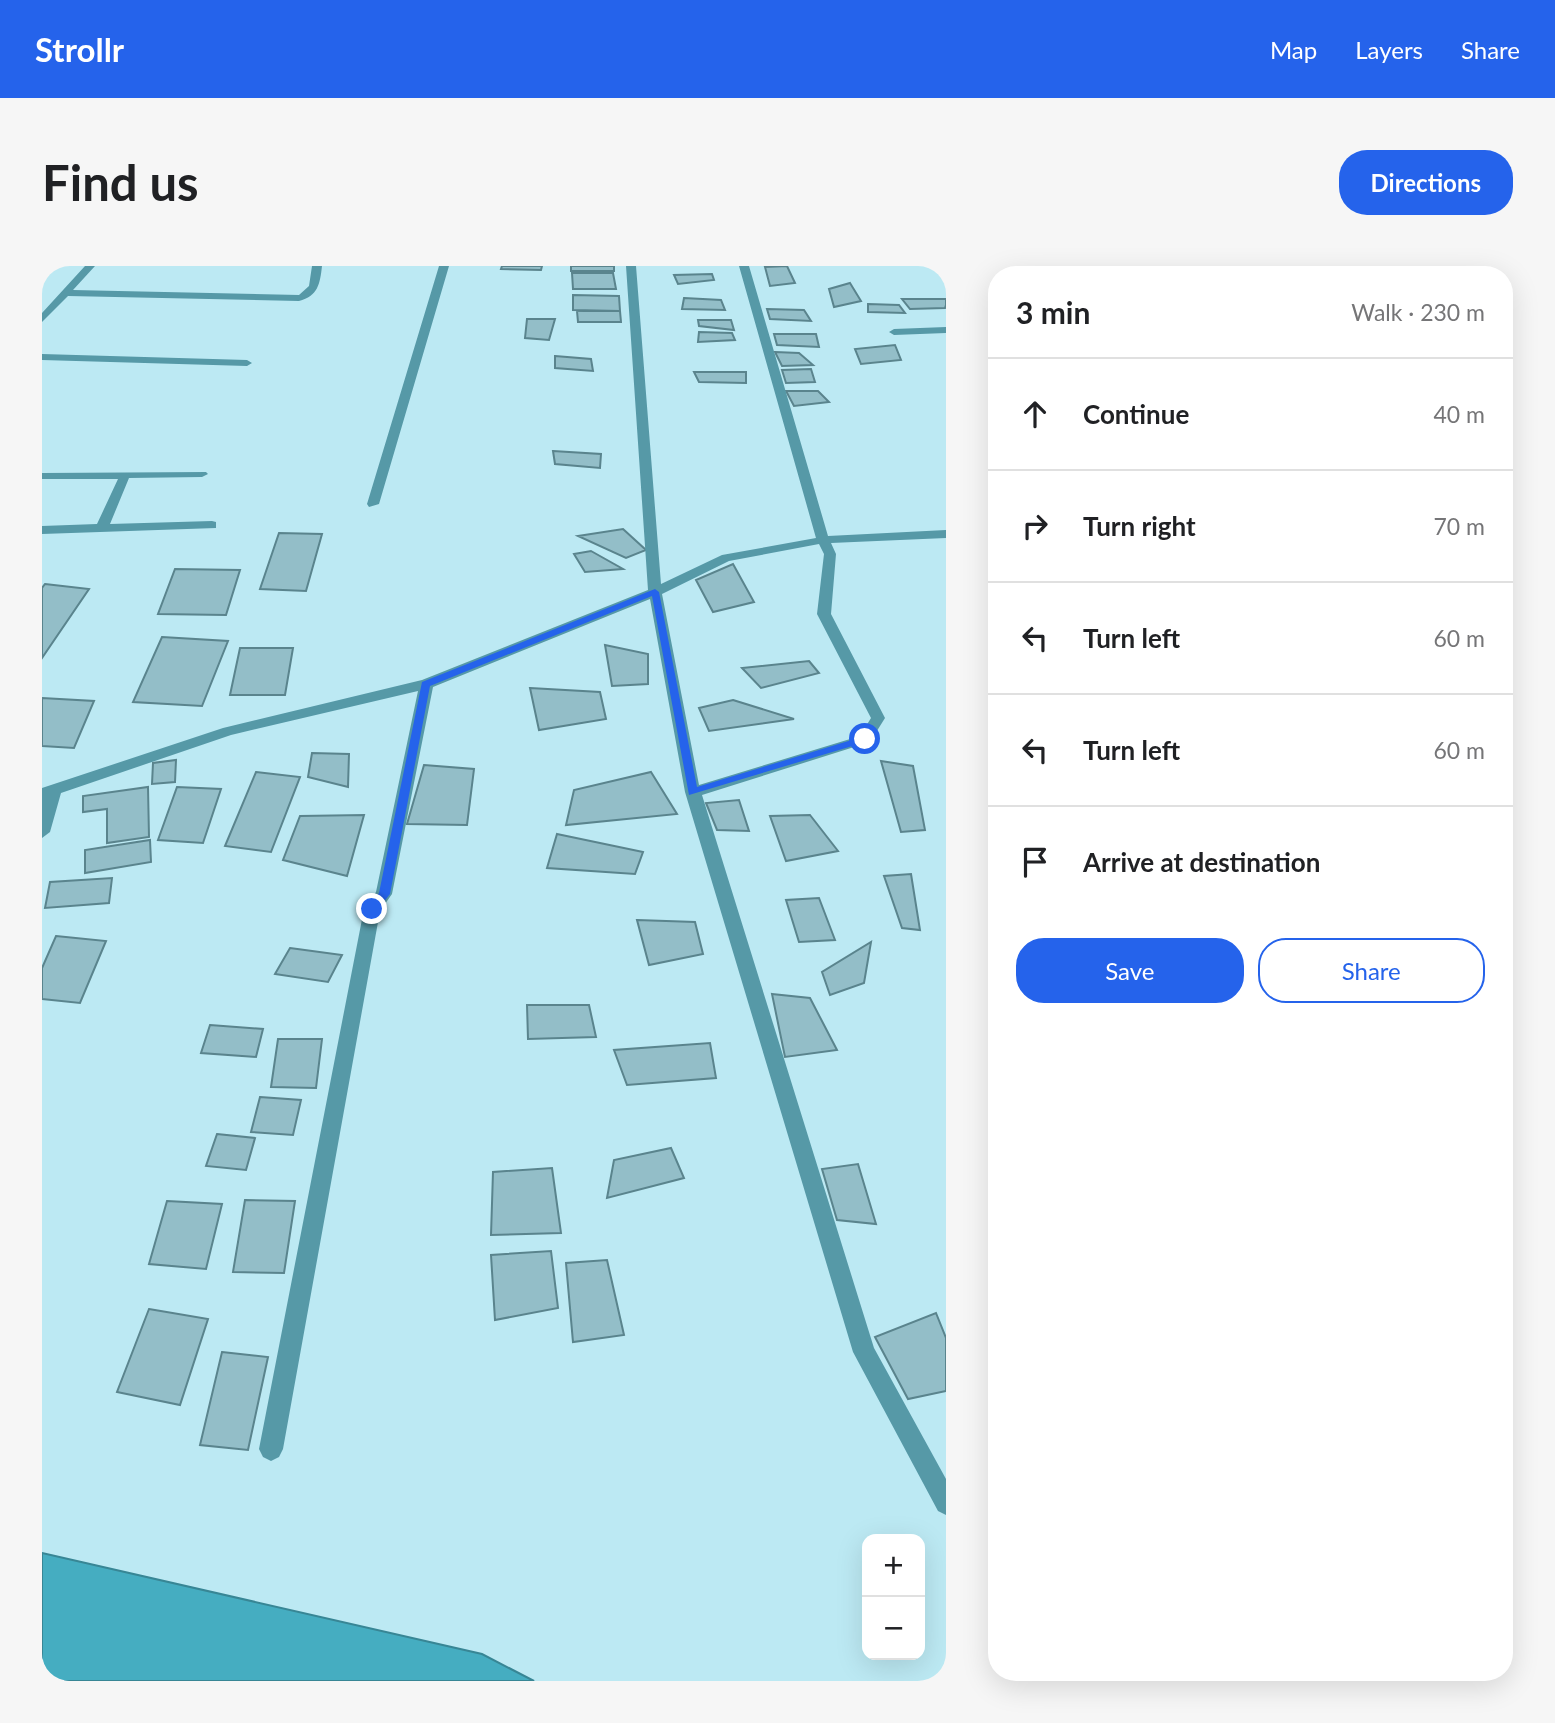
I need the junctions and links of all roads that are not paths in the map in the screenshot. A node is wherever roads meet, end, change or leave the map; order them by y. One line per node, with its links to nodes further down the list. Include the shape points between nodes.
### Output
1 (90, 266): 8 (street)
2 (317, 266): 8 (street, via 313,291 299,298)
3 (444, 266): 17 (street)
4 (631, 266): 23 (street)
5 (744, 266): 22 (street)
6 (941, 266): 7 (street)
7 (946, 273)
8 (66, 293): 9 (street)
9 (42, 319)
10 (946, 330): 11 (street)
11 (894, 332)
12 (42, 357): 13 (street)
13 (247, 363)
14 (202, 474): 15 (street)
15 (125, 475): 16 (street); 19 (street)
16 (42, 476)
17 (373, 504)
18 (212, 525): 19 (street)
19 (102, 528): 20 (street)
20 (42, 530)
21 (946, 534): 22 (street)
22 (823, 540): 23 (street, via 726,558); 26 (street, via 830,554 824,614 878,718 865,739)
23 (655, 592): 24 (street); 26 (street)
24 (426, 684): 25 (street, via 228,731); 28 (street, via 384,894 372,909)
25 (48, 792): 27 (street)
26 (692, 792): 29 (street, via 864,1352)
27 (42, 832)
28 (271, 1449)
29 (946, 1503)

